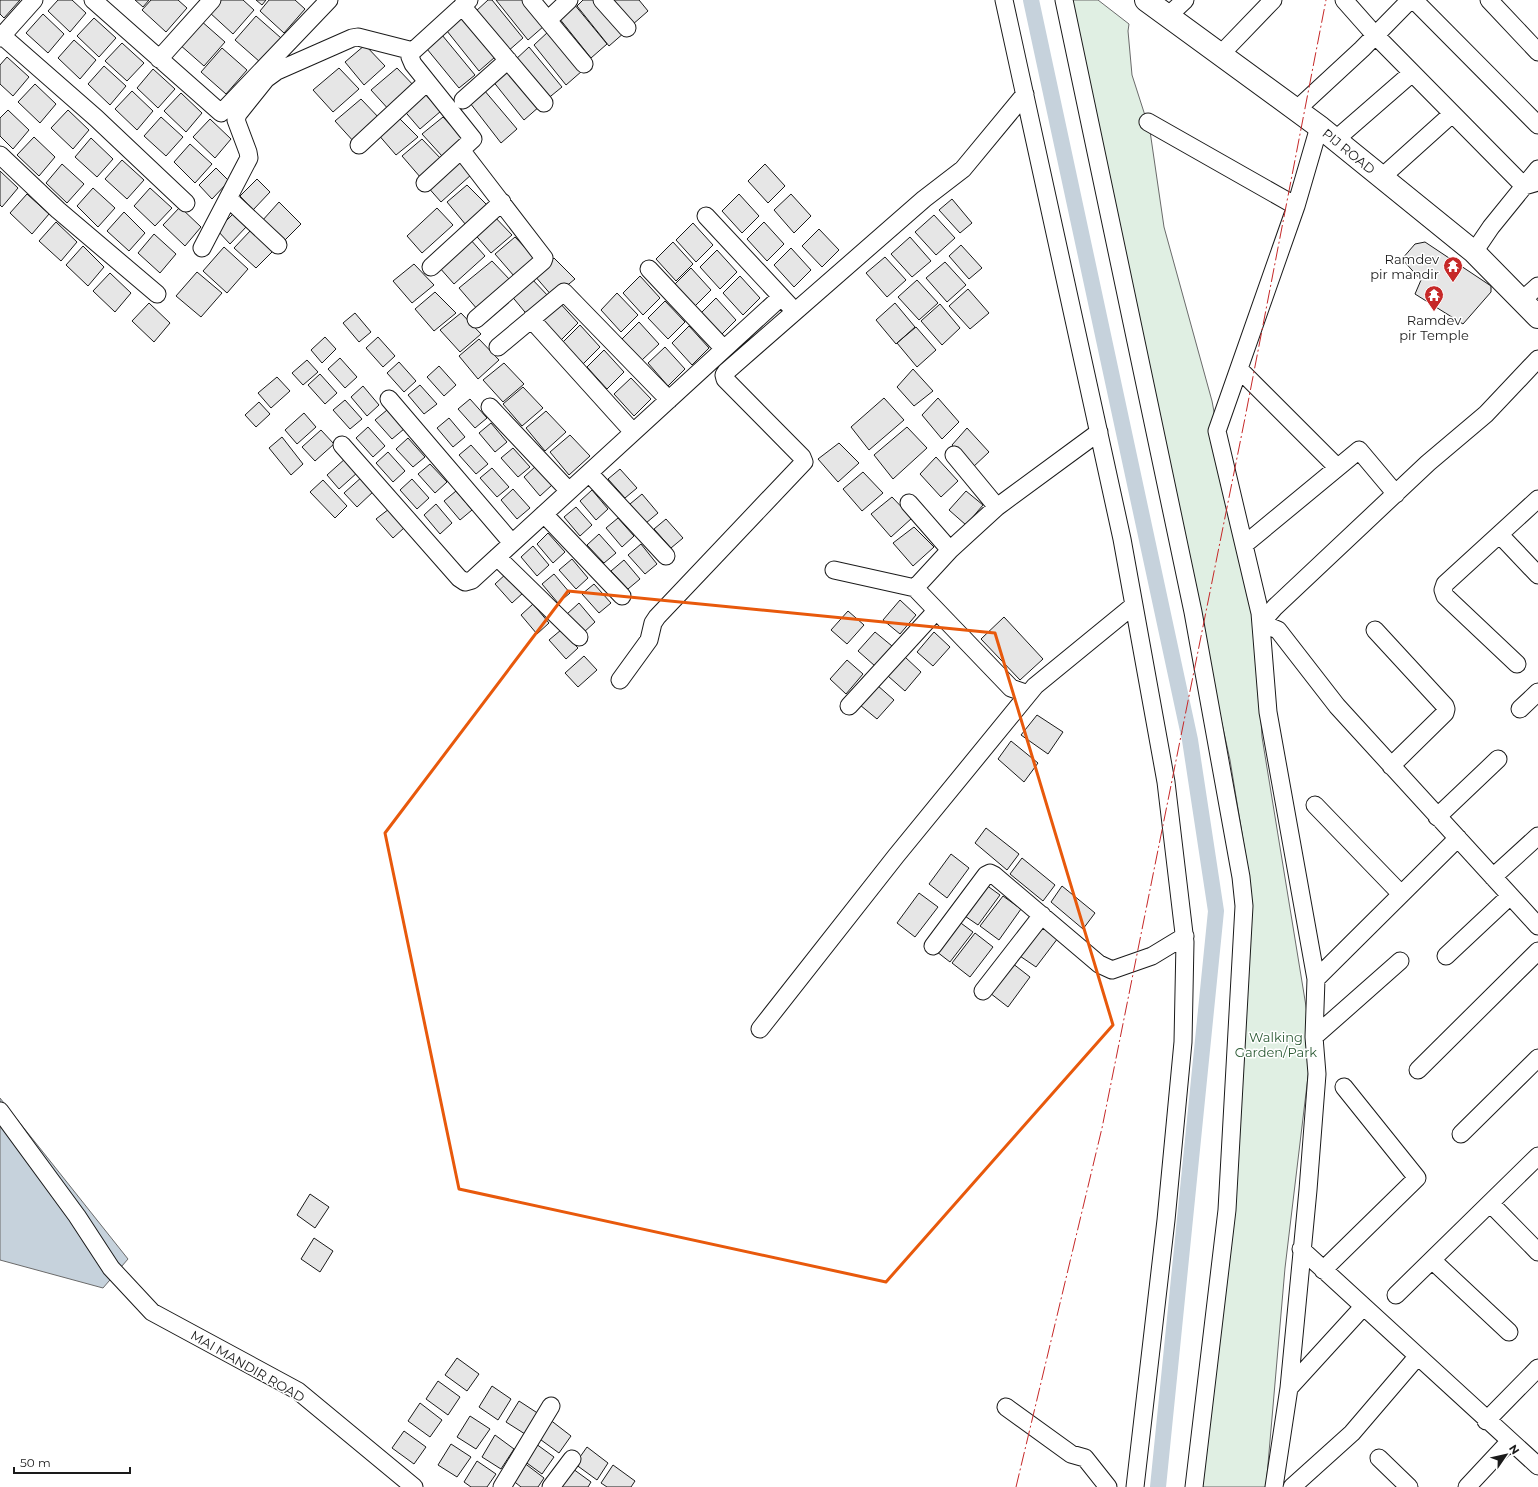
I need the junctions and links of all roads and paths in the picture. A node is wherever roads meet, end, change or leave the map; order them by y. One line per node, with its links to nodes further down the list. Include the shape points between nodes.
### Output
1 (34, 0): 22 (street)
2 (93, 0): 26 (street)
3 (212, 0): 26 (street)
4 (329, 0): 26 (street, via 221,113)
5 (531, 0): 19 (street)
6 (569, 0): 19 (street)
7 (602, 0): 20 (street)
8 (1004, 0): 31 (street)
9 (1064, 0): 153 (street, via 1193,612 1241,877 1244,906 1227,1210)
10 (1146, 0): 18 (main road, PIJ ROAD)
11 (1185, 0): 18 (street)
12 (1273, 0): 25 (street)
13 (1344, 0): 21 (street)
14 (1410, 0): 21 (street)
15 (1414, 0): 37 (street)
16 (1489, 0): 24 (street)
17 (466, 3): 23 (street); 27 (street)
18 (1168, 16): 25 (main road, PIJ ROAD)
19 (548, 20): 28 (street)
20 (627, 28)
21 (1374, 35): 29 (street); 34 (street)
22 (1, 36): 48 (street, via 96,118)
23 (413, 51): 30 (street, via 410,57 413,64); 46 (street, via 358,37 352,38 271,75 238,114 236,120 249,158)
24 (1538, 52)
25 (1220, 55): 34 (main road, PIJ ROAD)
26 (159, 59)
27 (508, 60): 32 (street); 33 (street)
28 (584, 64)
29 (1412, 73): 35 (street); 38 (street)
30 (427, 82): 39 (street); 40 (street, via 472,136 473,139)
31 (1025, 94): 60 (street, via 970,162); 72 (street)
32 (463, 100)
33 (544, 103)
34 (1296, 111): 38 (main road, PIJ ROAD)
35 (1452, 114): 43 (street); 45 (street)
36 (1148, 122): 49 (street)
37 (1538, 125)
38 (1327, 133): 43 (main road, PIJ ROAD); 49 (street)
39 (359, 145)
40 (462, 150): 44 (street); 47 (street)
41 (0, 155): 57 (street, via 58,210)
42 (1538, 169): 45 (street)
43 (1382, 177): 53 (main road, PIJ ROAD)
44 (425, 183)
45 (1531, 184): 53 (street, via 1491,227)
46 (228, 199): 51 (street); 52 (street)
47 (502, 202): 54 (street); 62 (street, via 544,258 543,262)
48 (186, 204)
49 (1296, 206): 67 (street)
50 (706, 216): 58 (street)
51 (278, 245)
52 (202, 248)
53 (1474, 252): 59 (main road, PIJ ROAD)
54 (431, 267)
55 (649, 269): 65 (street)
56 (1538, 286): 59 (street)
57 (156, 294)
58 (781, 297): 60 (street); 65 (street)
59 (1522, 300): 61 (main road, PIJ ROAD)
60 (795, 312): 99 (street, via 724,376 804,462 657,617 649,640)
61 (1538, 317)
62 (476, 319)
63 (531, 319): 64 (street); 69 (street, via 564,292); 71 (street)
64 (498, 347)
65 (724, 349): 69 (street)
66 (1538, 359): 78 (street, via 1486,414)
67 (1239, 369): 75 (street); 85 (street, via 1218,431)
68 (389, 399): 84 (street)
69 (669, 400): 71 (street)
70 (490, 406): 77 (street)
71 (633, 432): 76 (street)
72 (1099, 432): 81 (street); 93 (street)
73 (342, 445): 88 (street, via 459,578 465,582 472,580)
74 (954, 455): 81 (street)
75 (1337, 467): 78 (street, via 1359,450); 85 (street)
76 (589, 473): 77 (street); 87 (street)
77 (569, 491): 82 (street)
78 (1396, 494): 95 (street)
79 (1538, 499): 83 (street)
80 (909, 503): 86 (street)
81 (997, 507): 86 (street)
82 (544, 514): 84 (street); 92 (street)
83 (1500, 535): 90 (street); 98 (street, via 1445,584 1444,590 1445,596)
84 (512, 544): 88 (street)
85 (1244, 545): 95 (street)
86 (950, 550): 91 (street)
87 (666, 556)
88 (497, 557): 97 (street)
89 (834, 570): 91 (street)
90 (1538, 575)
91 (915, 588): 94 (street)
92 (622, 596)
93 (1134, 605): 101 (street, via 1044,677); 115 (street, via 1166,782)
94 (936, 611): 101 (street, via 1010,688); 102 (street)
95 (1261, 623): 105 (street, via 1278,630 1336,706); 120 (street, via 1268,712)
96 (1375, 630): 105 (street, via 1446,710)
97 (579, 637)
98 (1517, 664)
99 (620, 680)
100 (1538, 692): 103 (street)
101 (1028, 694): 122 (street)
102 (849, 706)
103 (1520, 710)
104 (1498, 759): 107 (street)
105 (1391, 766): 107 (street)
106 (1315, 805): 111 (street)
107 (1437, 816): 109 (street)
108 (1538, 836): 110 (street)
109 (1458, 838): 110 (street); 111 (street)
110 (1493, 877): 112 (street)
111 (1402, 894): 120 (street)
112 (1510, 896): 114 (street); 118 (street)
113 (1042, 916): 115 (street, via 1099,964 1112,970 1152,956); 116 (street, via 990,873); 121 (street)
114 (1538, 926)
115 (1185, 936): 152 (street, via 1183,1042 1166,1220)
116 (933, 946)
117 (1538, 951): 125 (street)
118 (1446, 956)
119 (1400, 961): 123 (street)
120 (1316, 979): 123 (street)
121 (983, 990)
122 (760, 1029)
123 (1314, 1037): 131 (street, via 1317,1074)
124 (1538, 1058): 128 (street)
125 (1418, 1070)
126 (1344, 1087): 134 (street, via 1417,1178)
127 (0, 1111): 148 (street, MAI MANDIR ROAD, via 77,1216 111,1268 152,1312 298,1391)
128 (1461, 1134)
129 (1538, 1156): 130 (street)
130 (1490, 1203): 132 (street); 133 (street)
131 (1301, 1250): 134 (street); 140 (street)
132 (1538, 1252)
133 (1432, 1260): 135 (street); 137 (street)
134 (1323, 1270): 136 (street)
135 (1396, 1295)
136 (1363, 1307): 138 (street); 140 (street)
137 (1509, 1332)
138 (1417, 1357): 143 (street); 155 (street, via 1352,1433)
139 (1538, 1368): 143 (street)
140 (1289, 1388): 154 (street)
141 (551, 1406): 149 (street)
142 (1006, 1407): 151 (street, via 1071,1454 1085,1458)
143 (1486, 1421): 144 (street)
144 (1509, 1442): 147 (street); 157 (street)
145 (1379, 1458): 156 (street)
146 (572, 1459): 150 (street)
147 (1538, 1466)
148 (414, 1487)
149 (502, 1487)
150 (551, 1487)
151 (1108, 1487)
152 (1135, 1487)
153 (1194, 1487)
154 (1274, 1487)
155 (1292, 1487)
156 (1409, 1487)
157 (1467, 1487)

